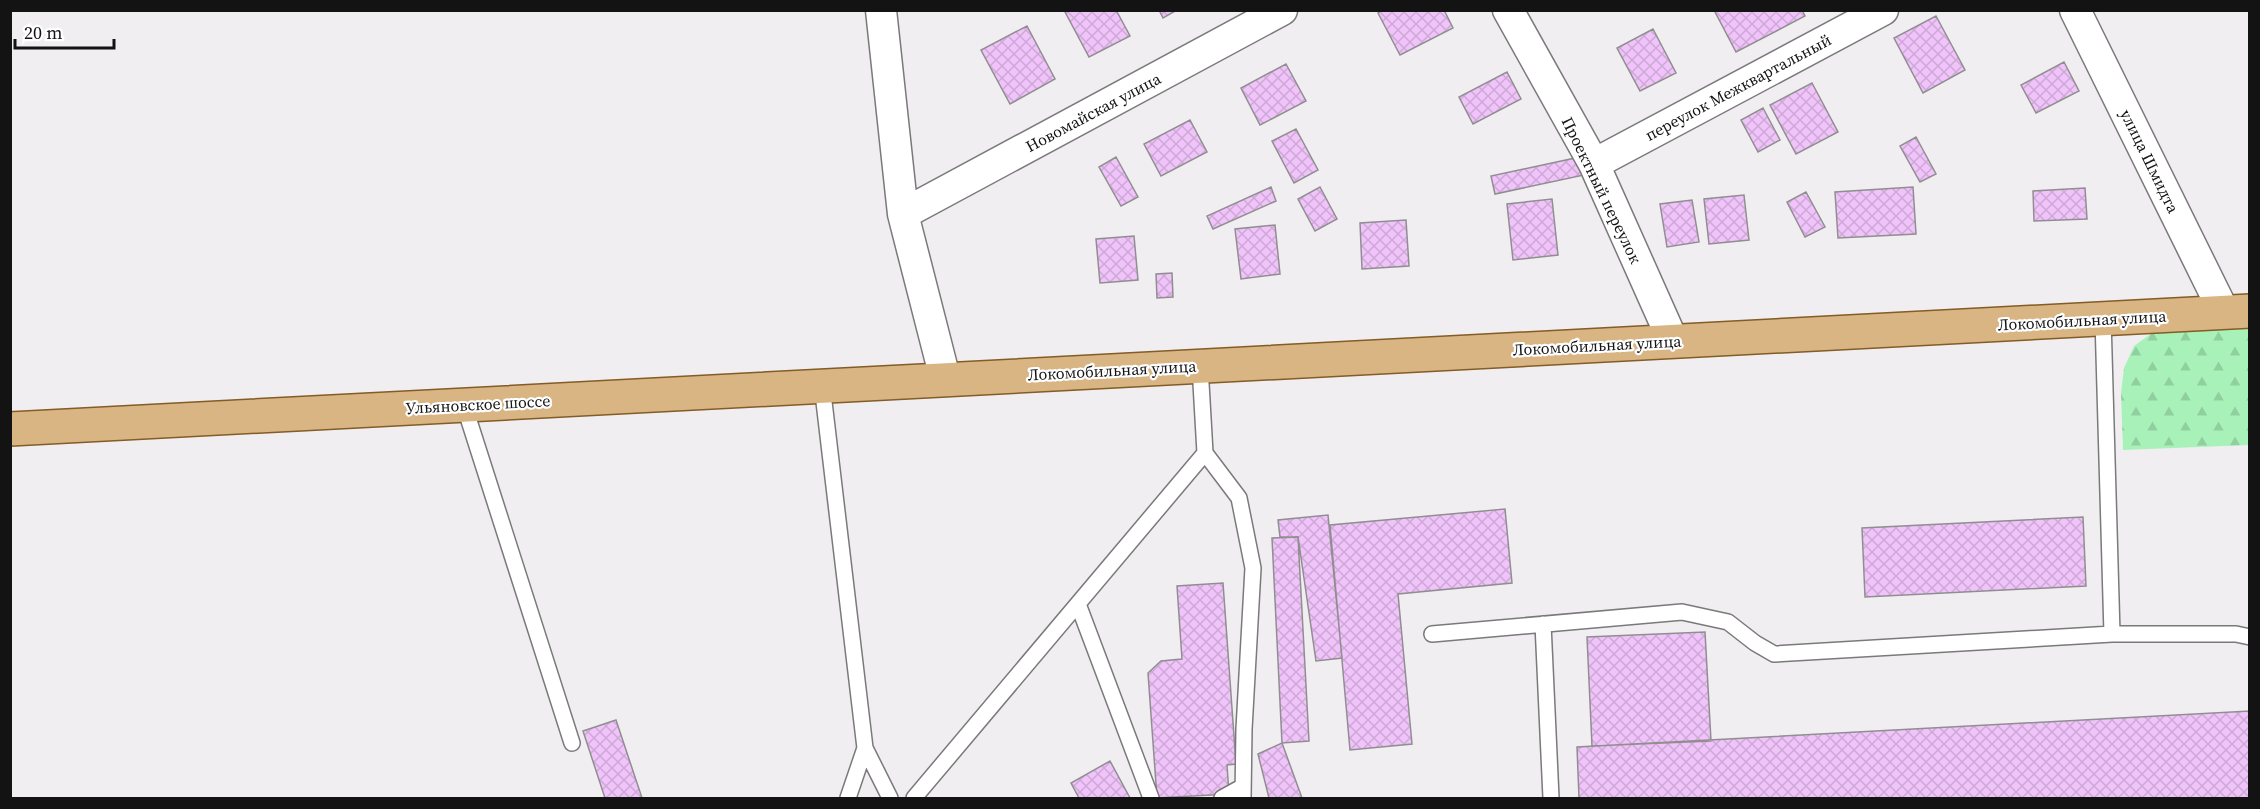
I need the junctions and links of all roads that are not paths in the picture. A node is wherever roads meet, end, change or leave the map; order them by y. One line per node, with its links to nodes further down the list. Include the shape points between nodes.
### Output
1 (881, 10): 7 (street)
2 (1282, 10): 7 (street, Новомайская улица)
3 (1508, 10): 6 (street, Проектный переулок)
4 (1883, 10): 6 (street, переулок Межквартальный)
5 (2075, 10): 8 (street, улица Шмидта)
6 (1594, 164): 10 (street, Проектный переулок)
7 (903, 214): 12 (street)
8 (2237, 312): 9 (main road, Локомобильная улица)
9 (2103, 319): 10 (main road, Локомобильная улица); 20 (lane)
10 (1673, 341): 11 (main road, Локомобильная улица)
11 (1200, 366): 12 (main road, Локомобильная улица); 16 (lane)
12 (945, 378): 13 (main road, Ульяновское шоссе)
13 (822, 385): 14 (main road, Ульяновское шоссе); 23 (lane)
14 (464, 405): 15 (main road, Ульяновское шоссе); 22 (lane)
15 (10, 429)
16 (1205, 453): 17 (lane); 24 (lane, via 1239,498 1252,568)
17 (1078, 604): 27 (lane); 28 (lane)
18 (1543, 624): 19 (lane); 20 (lane, via 1682,612 1728,622 1774,654); 30 (lane)
19 (1432, 634)
20 (2112, 634): 21 (lane)
21 (2250, 637)
22 (572, 743)
23 (866, 747): 25 (lane); 26 (lane)
24 (1242, 793): 29 (lane)
25 (848, 798)
26 (890, 798)
27 (914, 798)
28 (1151, 798)
29 (1222, 798)
30 (1551, 798)

